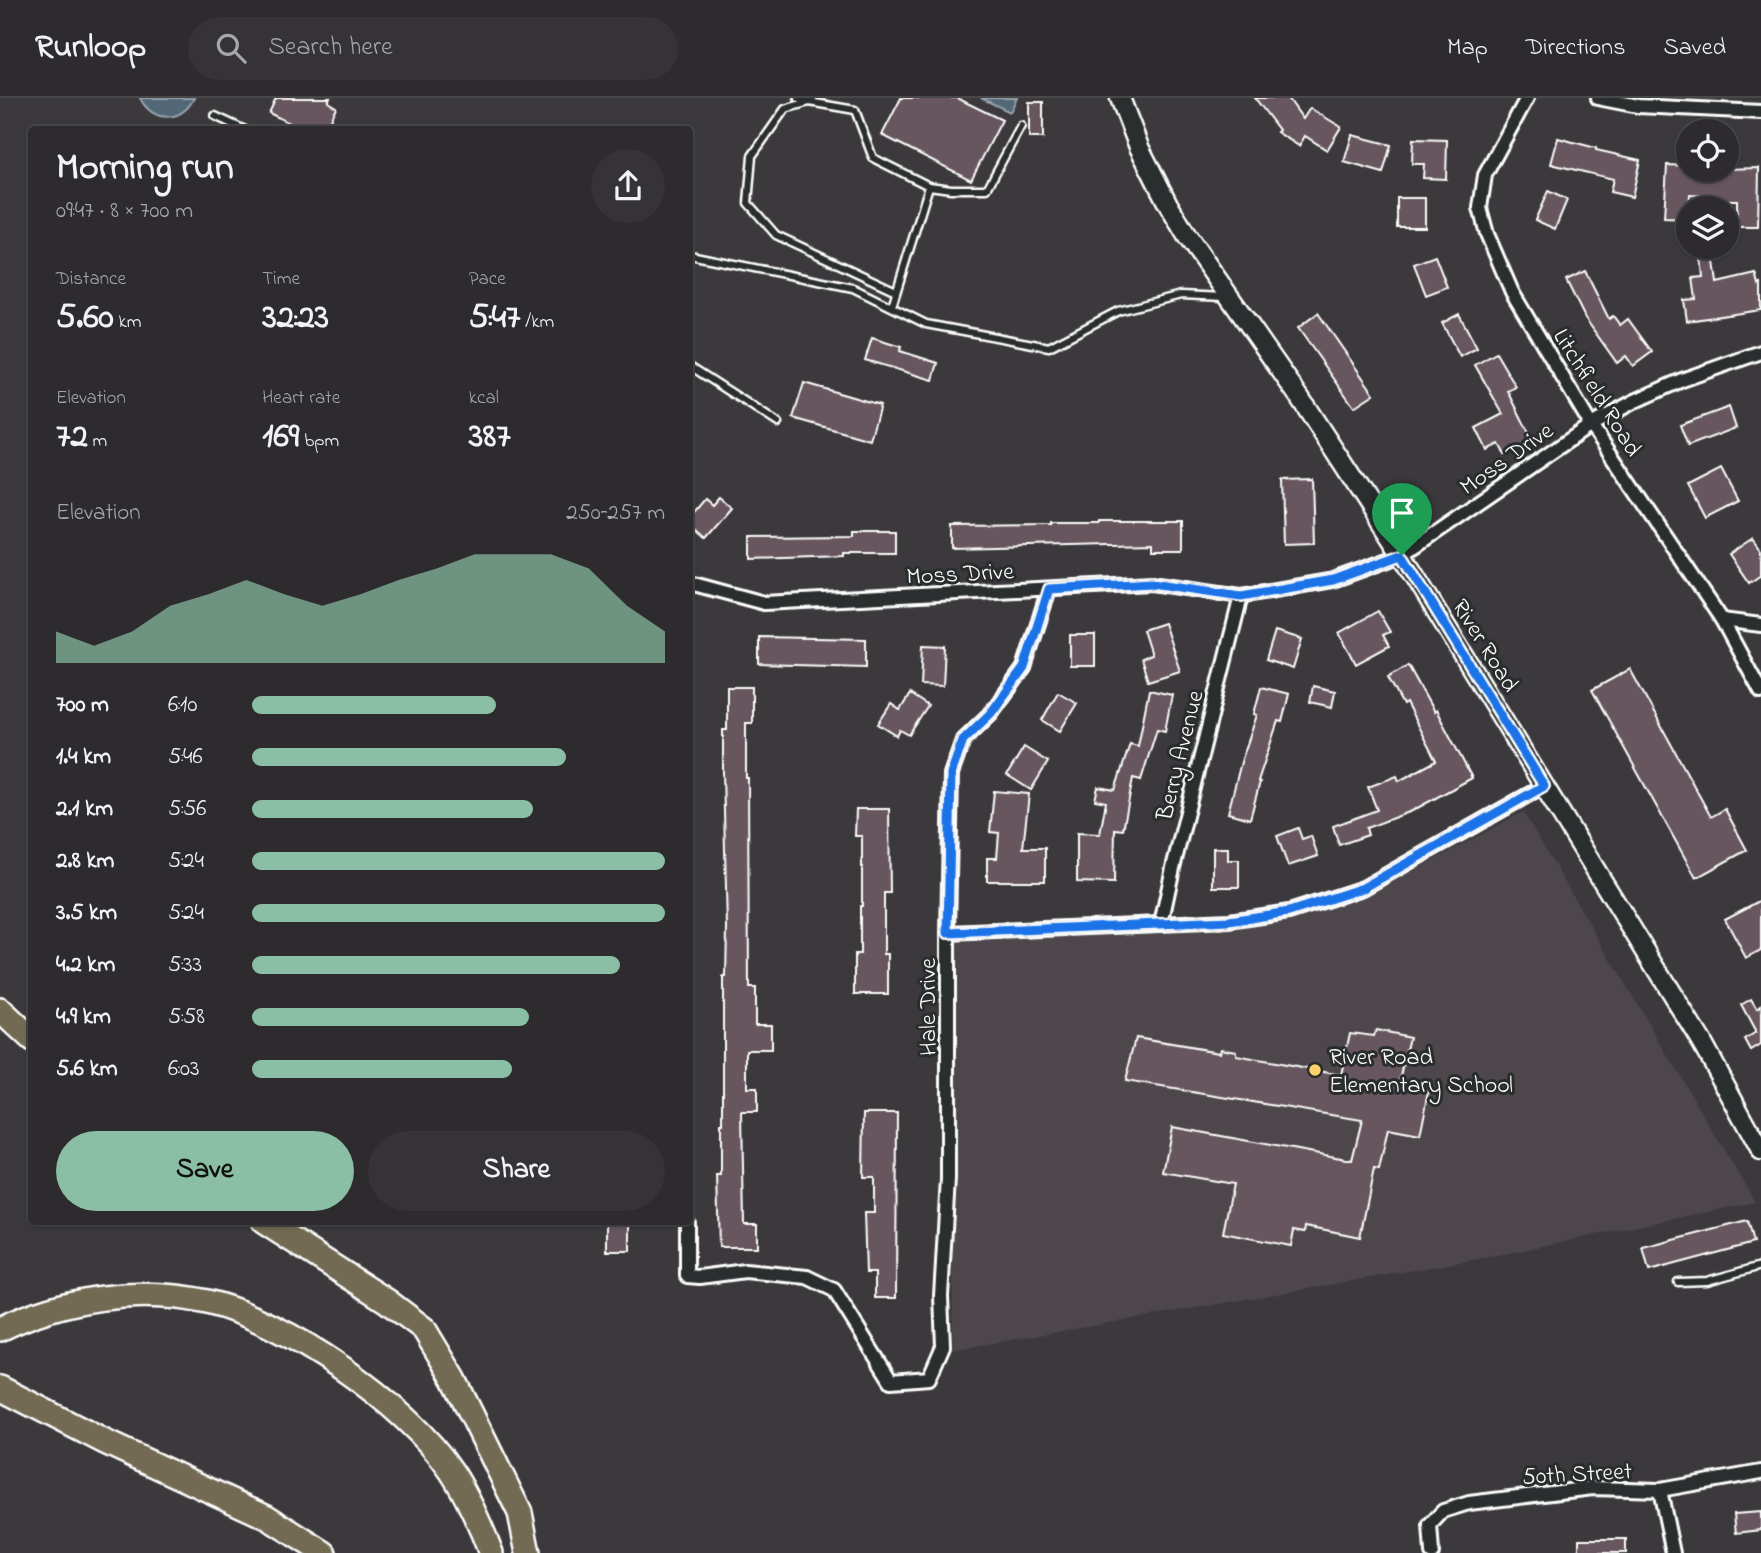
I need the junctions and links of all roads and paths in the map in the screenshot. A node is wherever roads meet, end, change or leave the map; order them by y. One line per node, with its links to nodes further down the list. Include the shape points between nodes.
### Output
1 (799, 98): 5 (lane)
2 (1120, 98): 13 (main road, River Road, via 1168,204)
3 (1527, 98): 18 (street, Litchfield Road, via 1485,175 1480,208 1512,292)
4 (1598, 98): 6 (street, via 1638,106)
5 (811, 100): 10 (lane, via 855,110 873,158); 12 (lane, via 785,110 752,156 748,203 776,235)
6 (1761, 112)
7 (215, 116): 8 (lane)
8 (236, 126)
9 (1021, 126): 10 (lane, via 987,189)
10 (929, 186): 12 (lane)
11 (693, 256): 14 (lane, via 853,288)
12 (896, 291): 14 (lane)
13 (1230, 297): 14 (lane, via 1181,295 1118,311 1049,347 926,324); 19 (main road, River Road)
14 (891, 306)
15 (1761, 352): 18 (street, Moss Drive, via 1682,380)
16 (693, 368): 17 (lane)
17 (778, 423)
18 (1591, 425): 19 (street, Moss Drive); 23 (street, Litchfield Road)
19 (1402, 555): 22 (street, Moss Drive, via 1333,580); 26 (main road, River Road)
20 (693, 584): 21 (street, Moss Drive, via 764,603)
21 (1049, 589): 22 (street, Moss Drive, via 1152,583); 28 (street, Hale Drive, via 1024,668 991,713 963,740 951,774)
22 (1241, 596): 27 (street, Berry Avenue)
23 (1723, 620): 24 (street); 25 (street, Litchfield Road)
24 (1761, 625)
25 (1761, 692)
26 (1544, 786): 27 (street, via 1363,888 1289,912); 31 (main road, River Road, via 1702,1043)
27 (1161, 925): 28 (street)
28 (948, 933): 33 (street, Hale Drive, via 943,1346 929,1378 891,1381 834,1290 807,1277 745,1271 687,1276)
29 (0, 1010): 30 (highway)
30 (28, 1036)
31 (1761, 1152)
32 (269, 1225): 42 (highway, via 424,1329 520,1513)
33 (687, 1225)
34 (1761, 1266): 35 (lane, via 1707,1281)
35 (1678, 1282)
36 (0, 1329): 41 (highway, via 68,1304 114,1297 184,1298 251,1317 332,1362 405,1420 452,1472)
37 (4, 1390): 40 (highway, via 267,1517)
38 (1761, 1472): 39 (street, 50th Street)
39 (1660, 1490): 43 (street, 50th Street, via 1594,1488 1469,1503 1443,1511 1430,1525); 44 (street)
40 (324, 1553)
41 (491, 1553)
42 (528, 1553)
43 (1432, 1553)
44 (1673, 1553)

